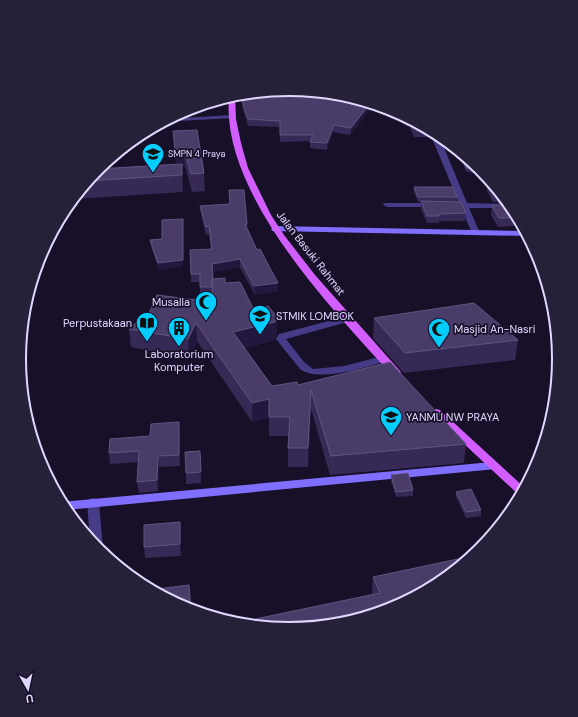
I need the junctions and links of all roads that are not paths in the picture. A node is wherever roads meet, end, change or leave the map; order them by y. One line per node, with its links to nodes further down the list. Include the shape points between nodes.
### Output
1 (232, 102): 2 (main road, Jalan Basuki Rahmat)
2 (231, 116): 3 (street); 8 (main road, Jalan Basuki Rahmat, via 242,162 254,192)
3 (180, 120)
4 (439, 143): 6 (street)
5 (387, 205): 6 (street)
6 (464, 205): 7 (street); 9 (street)
7 (504, 206)
8 (275, 230): 9 (main road); 11 (main road, Jalan Basuki Rahmat, via 314,281)
9 (476, 233): 10 (main road)
10 (521, 234)
11 (348, 319): 12 (main road, Jalan Basuki Rahmat); 12 (street, via 281,338 305,369 314,373)
12 (383, 359): 13 (main road, Jalan Basuki Rahmat)
13 (402, 379)
14 (428, 405): 15 (main road)
15 (492, 466): 16 (main road); 17 (main road)
16 (518, 488)
17 (93, 502): 18 (main road); 19 (street)
18 (70, 505)
19 (96, 537)

